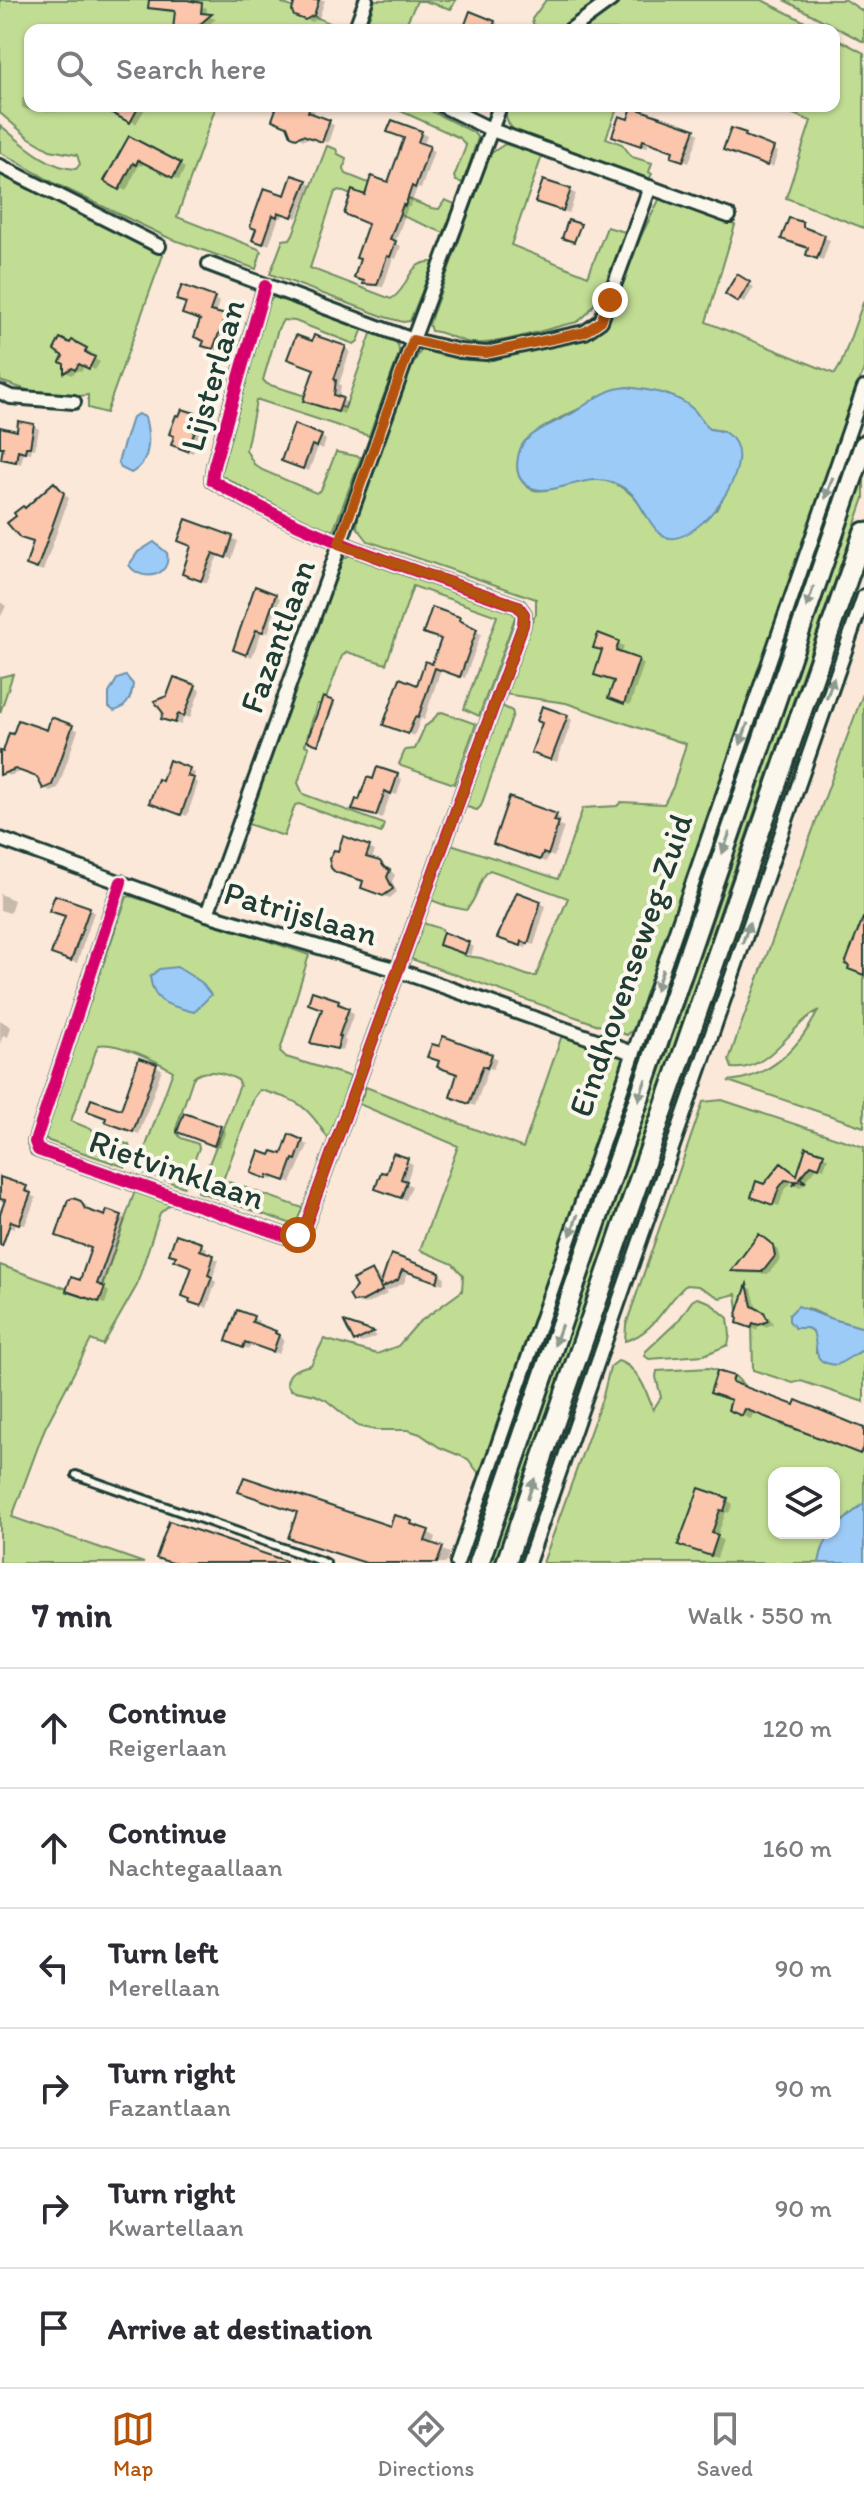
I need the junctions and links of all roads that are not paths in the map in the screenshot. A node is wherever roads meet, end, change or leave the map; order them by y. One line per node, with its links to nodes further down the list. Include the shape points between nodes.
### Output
1 (366, 0): 3 (street)
2 (611, 0): 4 (street)
3 (357, 24)
4 (578, 24)
5 (455, 112): 7 (street)
6 (498, 112): 7 (street, Fazantlaan)
7 (492, 130): 9 (street); 14 (street, Fazantlaan)
8 (0, 166): 11 (street)
9 (650, 187): 10 (street); 14 (street, via 601,321 585,332 486,353)
10 (729, 216)
11 (159, 246)
12 (209, 264): 13 (street)
13 (265, 286): 14 (street); 20 (street, Lijsterlaan, via 212,480)
14 (413, 340): 20 (street, Fazantlaan)
15 (864, 388): 26 (street, Eindhovenseweg-Zuid, one-way to 26)
16 (0, 392): 17 (street)
17 (74, 402)
18 (864, 445): 30 (main road, Eindhovenseweg-Zuid, one-way to 30)
19 (864, 532): 31 (main road, one-way to 19)
20 (339, 544): 24 (street, Fazantlaan); 25 (street, via 518,606 524,614)
21 (864, 596): 32 (street, one-way to 21)
22 (0, 839): 23 (street, Patrijslaan)
23 (121, 882): 24 (street, Patrijslaan); 25 (street, Rietvinklaan, via 35,1142 38,1150 286,1236 298,1235 306,1224)
24 (207, 914): 25 (street, Patrijslaan)
25 (397, 970): 26 (street, Patrijslaan)
26 (633, 1053): 29 (street, Eindhovenseweg-Zuid, one-way to 29)
27 (76, 1475): 28 (lane)
28 (326, 1563)
29 (457, 1563)
30 (479, 1563)
31 (506, 1563)
32 (528, 1563)

